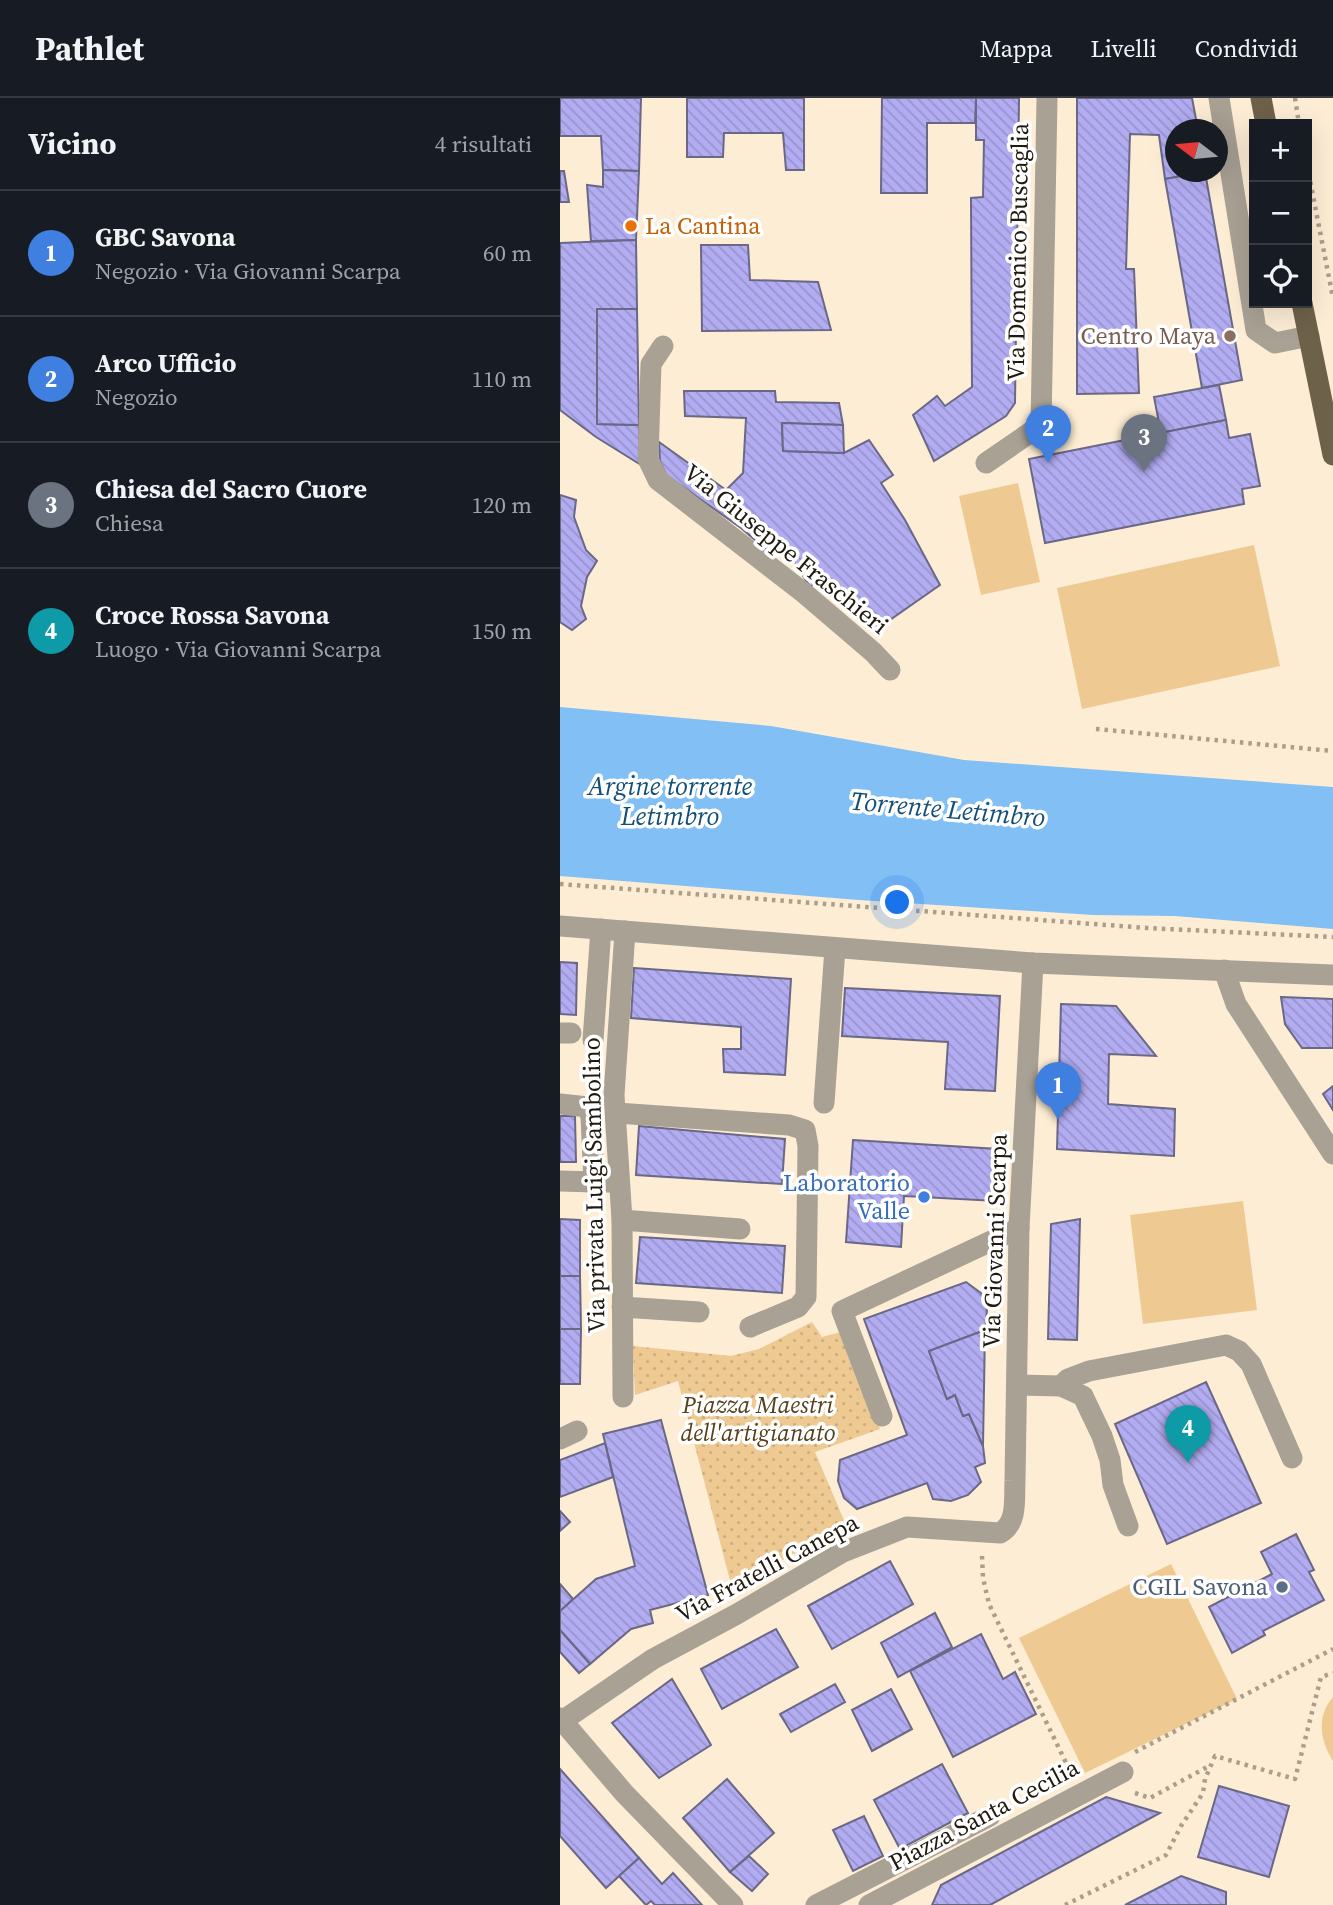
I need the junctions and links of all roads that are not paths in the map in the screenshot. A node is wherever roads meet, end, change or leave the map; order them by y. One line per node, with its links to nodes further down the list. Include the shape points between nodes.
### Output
1 (1047, 98): 9 (street, Via Domenico Buscaglia, via 1041,425)
2 (1219, 98): 6 (street, via 1256,330 1275,343)
3 (1261, 98): 4 (main road)
4 (1265, 119)
5 (1303, 308): 6 (main road)
6 (1309, 336): 8 (main road)
7 (663, 346): 10 (street, Via Giuseppe Fraschieri, via 651,364 648,459 658,480 804,593)
8 (1333, 455)
9 (986, 463)
10 (890, 670)
11 (560, 926): 12 (street)
12 (601, 929): 13 (street); 18 (street)
13 (625, 931): 14 (street); 21 (street, Via privata Luigi Sambolino, via 614,1095)
14 (835, 948): 15 (street); 19 (street)
15 (1033, 963): 16 (street); 27 (street, Via Giovanni Scarpa)
16 (1224, 970): 17 (street); 22 (street, via 1236,1004)
17 (1333, 975)
18 (593, 1040)
19 (824, 1102)
20 (560, 1104): 24 (street, via 588,1107)
21 (617, 1113): 25 (street, Via privata Luigi Sambolino); 31 (street, via 789,1125 805,1130 806,1297 798,1307)
22 (1333, 1154)
23 (560, 1181): 24 (street)
24 (594, 1182): 25 (street)
25 (619, 1182): 26 (street, Via privata Luigi Sambolino)
26 (622, 1220): 28 (street); 29 (street, Via privata Luigi Sambolino)
27 (1019, 1228): 32 (street, Via Giovanni Scarpa); 35 (street, via 842,1311)
28 (740, 1229)
29 (622, 1307): 30 (street); 34 (street, Via privata Luigi Sambolino)
30 (699, 1312)
31 (750, 1327)
32 (1018, 1385): 33 (street); 37 (street, Via Giovanni Scarpa)
33 (1061, 1386): 36 (street, via 1089,1371 1226,1345 1251,1364); 38 (street, via 1083,1396 1095,1417)
34 (623, 1397)
35 (882, 1416)
36 (1292, 1458)
37 (1013, 1521): 39 (street, Via Fratelli Canepa, via 1000,1532 907,1527 843,1552 653,1659)
38 (1128, 1526)
39 (561, 1720): 42 (street, via 624,1793)
40 (1123, 1772): 44 (street, Piazza Santa Cecilia)
41 (990, 1816): 43 (street)
42 (733, 1905)
43 (817, 1905)
44 (869, 1905)

